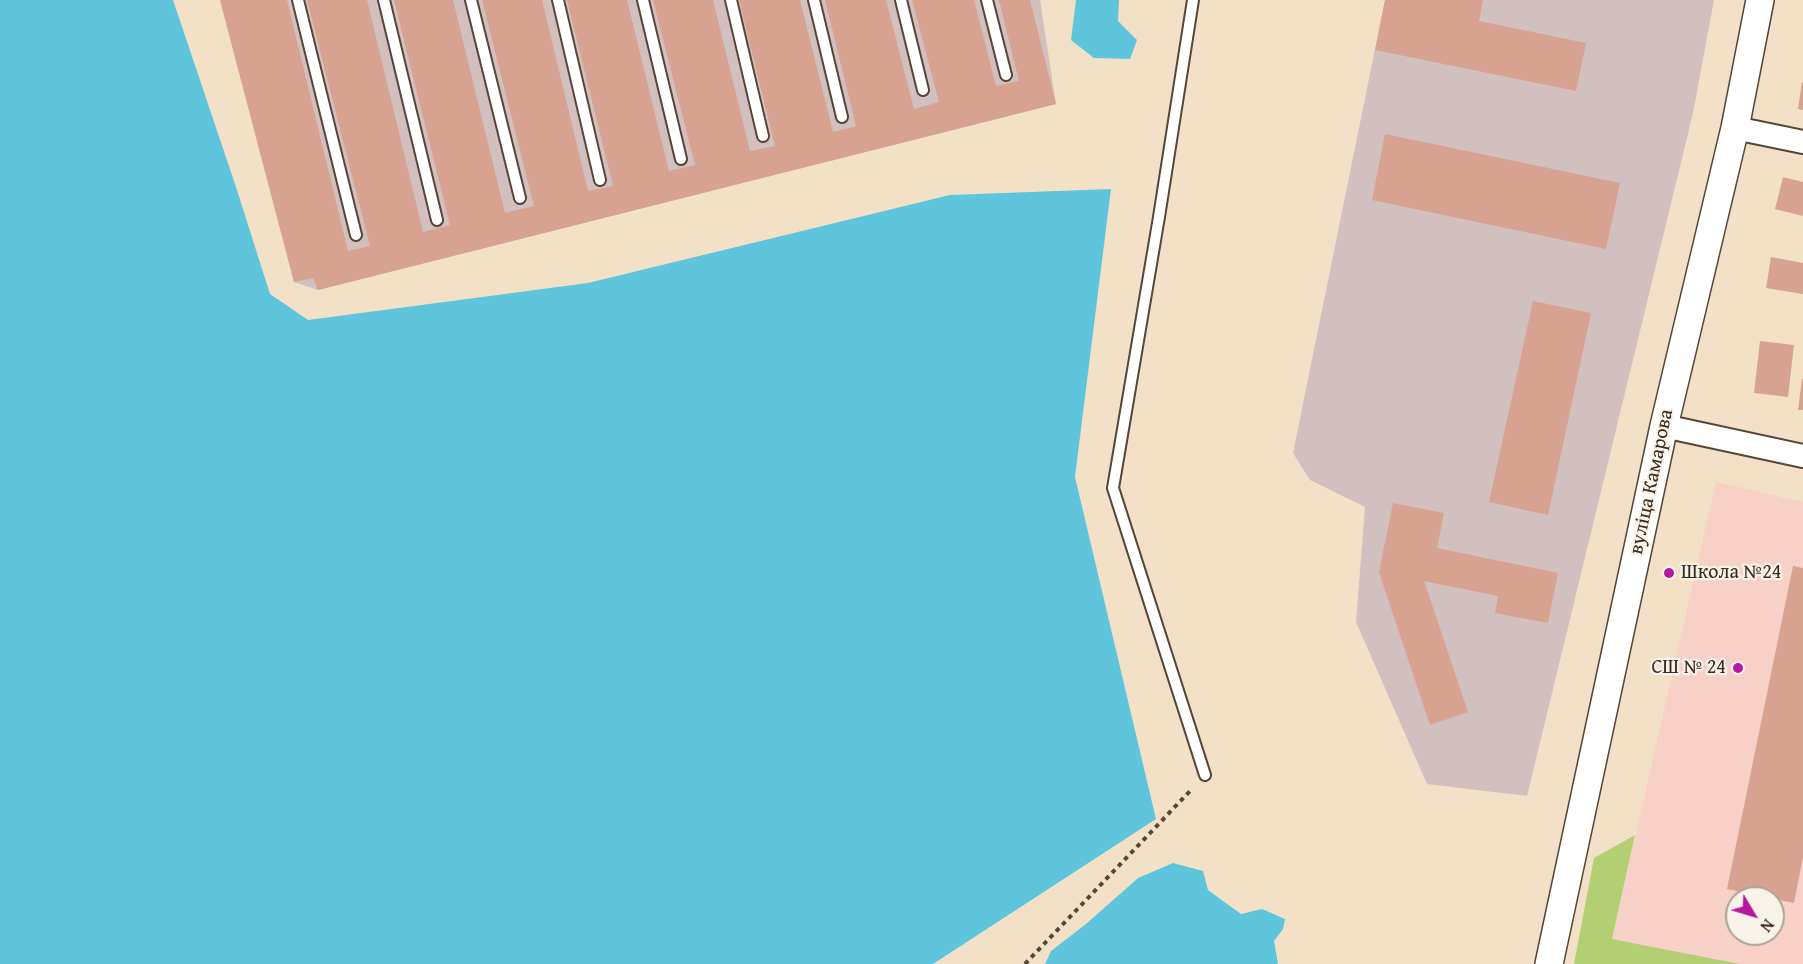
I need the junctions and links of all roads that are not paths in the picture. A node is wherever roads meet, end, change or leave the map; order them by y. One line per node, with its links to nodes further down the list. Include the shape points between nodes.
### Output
1 (298, 0): 22 (lane)
2 (384, 0): 21 (lane)
3 (471, 0): 20 (lane)
4 (558, 0): 19 (lane)
5 (644, 0): 18 (lane)
6 (731, 0): 16 (lane)
7 (814, 0): 14 (lane)
8 (901, 0): 13 (lane)
9 (987, 0): 12 (lane)
10 (1194, 0): 25 (lane, via 1113,488)
11 (1760, 0): 15 (street, вуліца Камарова)
12 (1006, 75)
13 (923, 90)
14 (842, 117)
15 (1735, 128): 17 (street); 23 (street, вуліца Камарова)
16 (763, 136)
17 (1803, 142)
18 (681, 159)
19 (600, 180)
20 (520, 198)
21 (437, 220)
22 (356, 235)
23 (1664, 426): 24 (street); 26 (street, вуліца Камарова)
24 (1803, 456)
25 (1205, 775)
26 (1549, 964)

